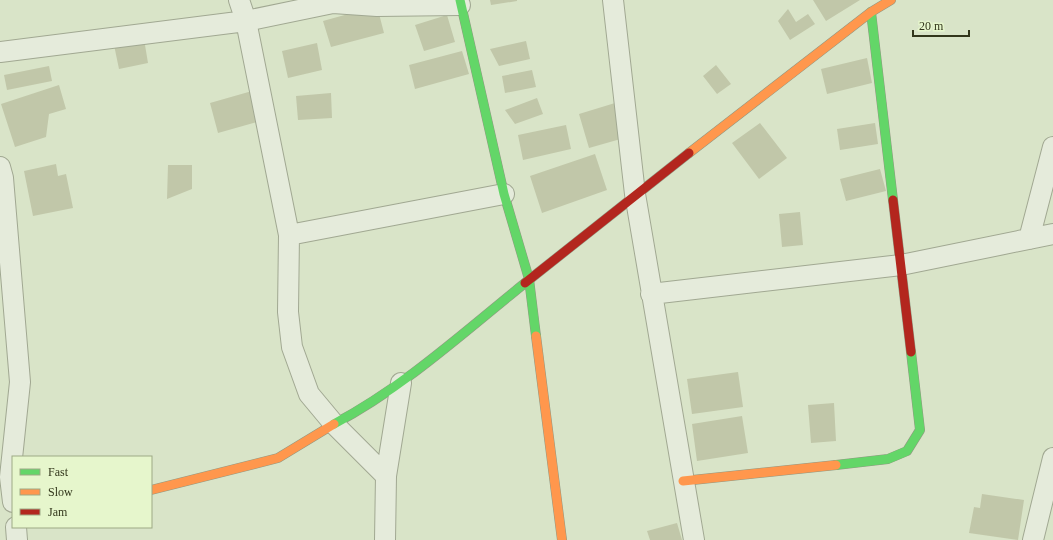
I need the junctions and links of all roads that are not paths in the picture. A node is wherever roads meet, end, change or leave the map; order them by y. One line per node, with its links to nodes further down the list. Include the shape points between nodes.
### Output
1 (239, 0): 6 (street)
2 (613, 0): 11 (street)
3 (891, 0): 5 (street)
4 (460, 3): 6 (street, via 377,6 333,3); 10 (street)
5 (871, 12): 11 (street); 15 (street)
6 (246, 21): 7 (street); 13 (street)
7 (0, 52)
8 (1053, 147): 14 (street)
9 (1, 174): 20 (street, via 20,382)
10 (504, 194): 13 (street); 16 (street)
11 (635, 194): 16 (street); 17 (street)
12 (1053, 234): 14 (street)
13 (289, 235): 19 (street, via 288,312 292,347 309,394)
14 (1029, 239): 15 (street)
15 (901, 265): 17 (street); 23 (street, via 920,430 907,451 888,459)
16 (529, 279): 18 (street); 28 (street)
17 (651, 294): 23 (street)
18 (401, 383): 19 (street); 22 (street)
19 (334, 424): 22 (street); 24 (street, via 278,458)
20 (14, 456)
21 (1053, 458): 30 (street)
22 (386, 476): 27 (street)
23 (682, 481): 29 (street)
24 (152, 490)
25 (16, 528): 26 (street)
26 (17, 540)
27 (385, 540)
28 (562, 540)
29 (694, 540)
30 (1033, 540)

